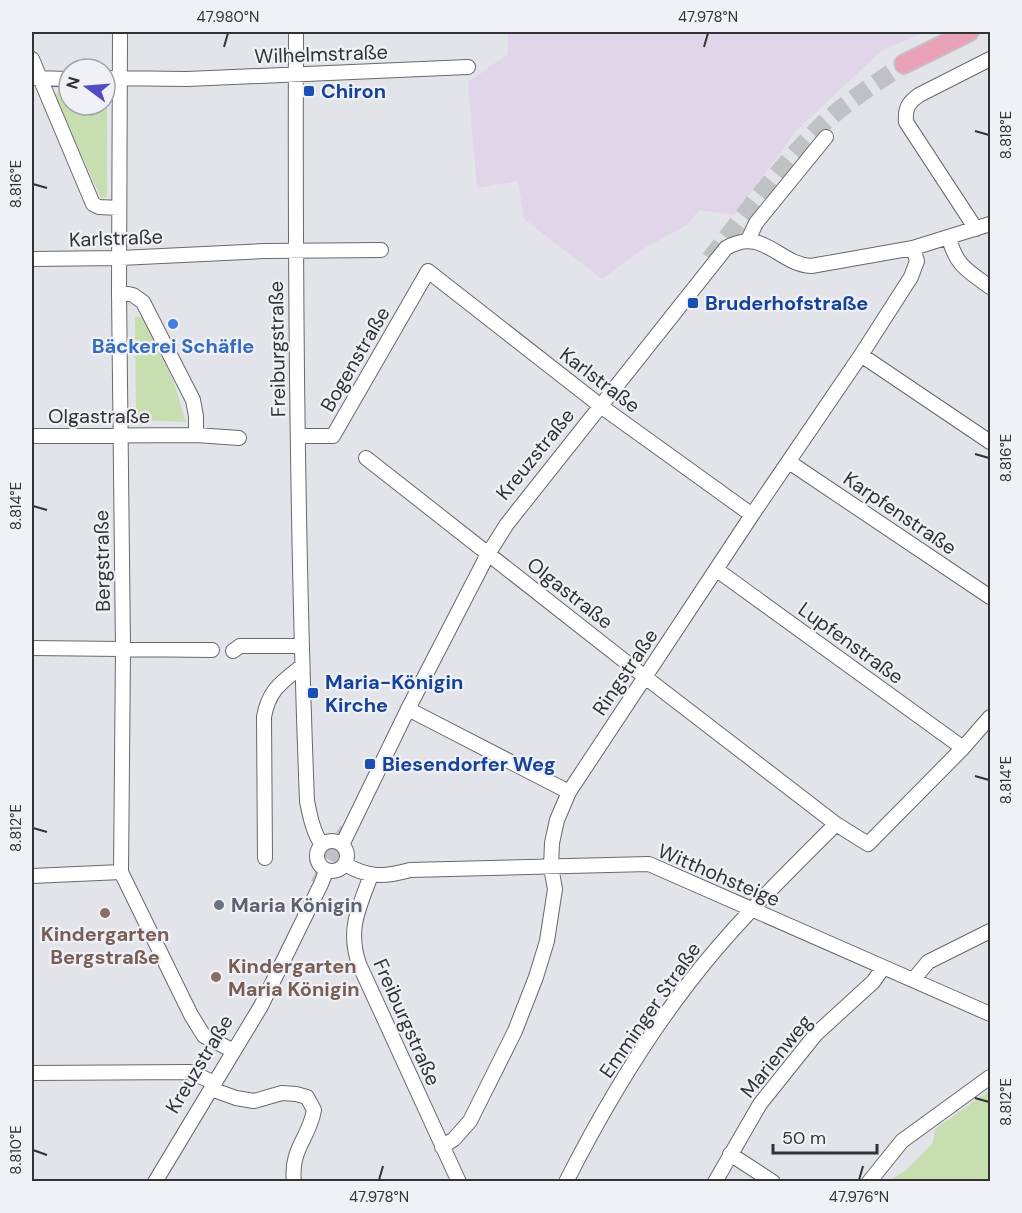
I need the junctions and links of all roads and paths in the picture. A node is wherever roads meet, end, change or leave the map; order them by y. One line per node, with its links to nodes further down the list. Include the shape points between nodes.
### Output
1 (120, 32): 10 (street, Bergstraße)
2 (296, 32): 8 (street, Freiburgstraße)
3 (969, 32): 6 (main road)
4 (32, 59): 9 (street)
5 (990, 59): 15 (street, via 919,95 909,102 905,112 906,122)
6 (904, 64)
7 (468, 67): 8 (street, Wilhelmstraße)
8 (296, 75): 10 (street, Wilhelmstraße); 19 (street, Freiburgstraße)
9 (36, 78): 11 (street); 13 (street, via 93,204)
10 (120, 78): 13 (street, Bergstraße)
11 (57, 79)
12 (826, 137): 17 (street, via 756,223)
13 (119, 208): 21 (street, Bergstraße)
14 (990, 224): 15 (street)
15 (976, 229): 16 (street)
16 (950, 237): 18 (street); 24 (street, via 961,266)
17 (748, 240): 18 (street, via 801,266); 27 (street, Kreuzstraße, via 733,243 718,257)
18 (913, 248): 26 (street, Ringstraße, via 917,261 911,278)
19 (295, 250): 20 (street, Karlstraße); 21 (street, Karlstraße); 31 (street, Freiburgstraße)
20 (381, 250)
21 (120, 258): 22 (street, Karlstraße); 25 (street, Bergstraße)
22 (32, 260)
23 (428, 272): 27 (street, Karlstraße); 31 (street, Bogenstraße, via 333,436)
24 (990, 287)
25 (119, 292): 28 (street, Bergstraße); 29 (street, via 143,302 193,400)
26 (861, 356): 33 (street); 35 (street, Ringstraße)
27 (602, 407): 36 (street, Karlstraße); 37 (street, Kreuzstraße, via 507,524)
28 (120, 435): 29 (street, Olgastraße); 30 (street, Olgastraße); 42 (street, Bergstraße)
29 (196, 435): 32 (street, Olgastraße)
30 (32, 436)
31 (298, 436): 40 (street, Freiburgstraße)
32 (239, 438)
33 (990, 442)
34 (366, 458): 37 (street, Olgastraße)
35 (789, 462): 36 (street, Ringstraße); 39 (street, Karpfenstraße)
36 (752, 515): 38 (street, Ringstraße)
37 (488, 554): 46 (street, Olgastraße); 47 (street, Kreuzstraße)
38 (717, 570): 46 (street, Ringstraße); 49 (street, Lupfenstraße)
39 (990, 597)
40 (302, 646): 44 (street, via 240,646); 45 (street, Freiburgstraße)
41 (32, 648): 42 (street)
42 (123, 649): 43 (street); 58 (street, Bergstraße)
43 (212, 650)
44 (234, 651)
45 (302, 666): 52 (street, Freiburgstraße, via 307,801); 54 (street, via 274,689 264,717)
46 (645, 677): 50 (street, Ringstraße); 51 (street, Olgastraße)
47 (408, 709): 50 (street); 53 (street, Kreuzstraße)
48 (990, 717): 49 (street)
49 (963, 748): 51 (street, via 868,844)
50 (569, 792): 56 (street, Ringstraße, via 557,820)
51 (836, 824): 61 (street, Emminger Straße)
52 (322, 845): 53 (street, via 334,841); 57 (street, via 317,859)
53 (342, 845): 55 (street, via 347,856)
54 (265, 858)
55 (345, 864): 57 (street, via 334,872); 59 (street, Witthohsteige)
56 (551, 867): 59 (street, Witthohsteige); 61 (street, Witthohsteige, via 649,864); 70 (street, Ringstraße, via 555,890 547,940 515,1031 470,1121)
57 (326, 871): 66 (street, Kreuzstraße, via 261,1006)
58 (121, 873): 60 (street); 66 (street, Bergstraße, via 204,1036)
59 (371, 874): 70 (street, Freiburgstraße, via 354,924 354,948)
60 (32, 876)
61 (751, 909): 63 (street, Witthohsteige); 75 (street, Emminger Straße, via 661,1023 589,1137)
62 (990, 931): 64 (street, via 928,962)
63 (883, 968): 64 (street, Witthohsteige); 71 (street, Marienweg, via 816,1034 760,1104)
64 (914, 979): 65 (street, Witthohsteige)
65 (990, 1014)
66 (234, 1051): 69 (street, Kreuzstraße)
67 (32, 1073): 69 (street, via 189,1072)
68 (990, 1077): 78 (street, via 902,1141)
69 (213, 1086): 72 (street, Kreuzstraße); 73 (street, via 236,1098 254,1101 282,1093 307,1097 314,1110 295,1154)
70 (442, 1147): 74 (street, Freiburgstraße)
71 (730, 1154): 76 (street, Marienweg); 77 (street)
72 (155, 1182)
73 (294, 1182)
74 (459, 1182)
75 (567, 1182)
76 (715, 1182)
77 (773, 1182)
78 (869, 1182)

